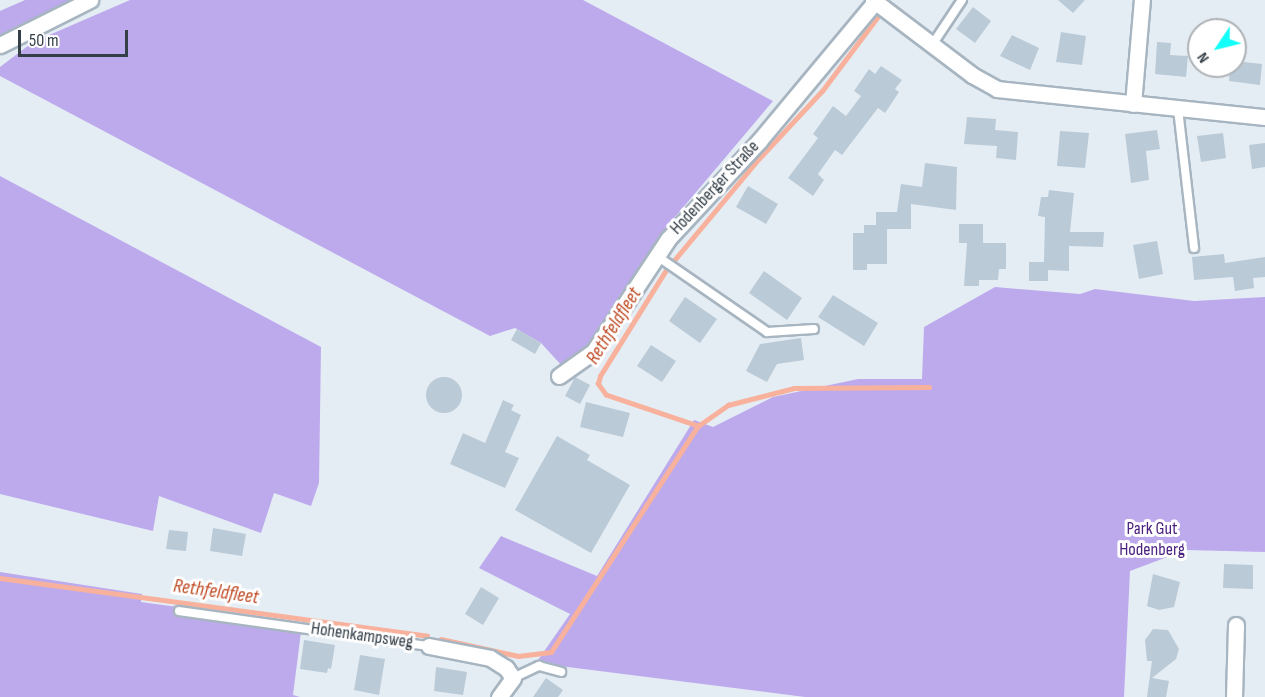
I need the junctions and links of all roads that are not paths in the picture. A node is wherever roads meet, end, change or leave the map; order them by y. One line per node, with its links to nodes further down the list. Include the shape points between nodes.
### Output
1 (90, 0): 5 (street)
2 (962, 0): 6 (lane)
3 (1142, 0): 7 (street)
4 (874, 1): 6 (street, Hodenberger Straße); 11 (street, Hodenberger Straße)
5 (0, 45)
6 (933, 45): 7 (street, Hodenberger Straße, via 997,89)
7 (1134, 104): 8 (street, Hodenberger Straße)
8 (1178, 109): 9 (street, Hodenberger Straße); 10 (lane)
9 (1265, 117)
10 (1194, 248)
11 (657, 256): 12 (lane, via 767,332); 13 (street, Hodenberger Straße, via 594,351)
12 (814, 329)
13 (559, 376)
14 (179, 611): 16 (lane, Hohenkampsweg)
15 (1236, 625): 20 (street)
16 (429, 646): 18 (street, Hohenkampsweg, via 490,658)
17 (561, 672): 18 (lane, via 539,666)
18 (513, 678): 19 (street)
19 (499, 697)
20 (1234, 697)

